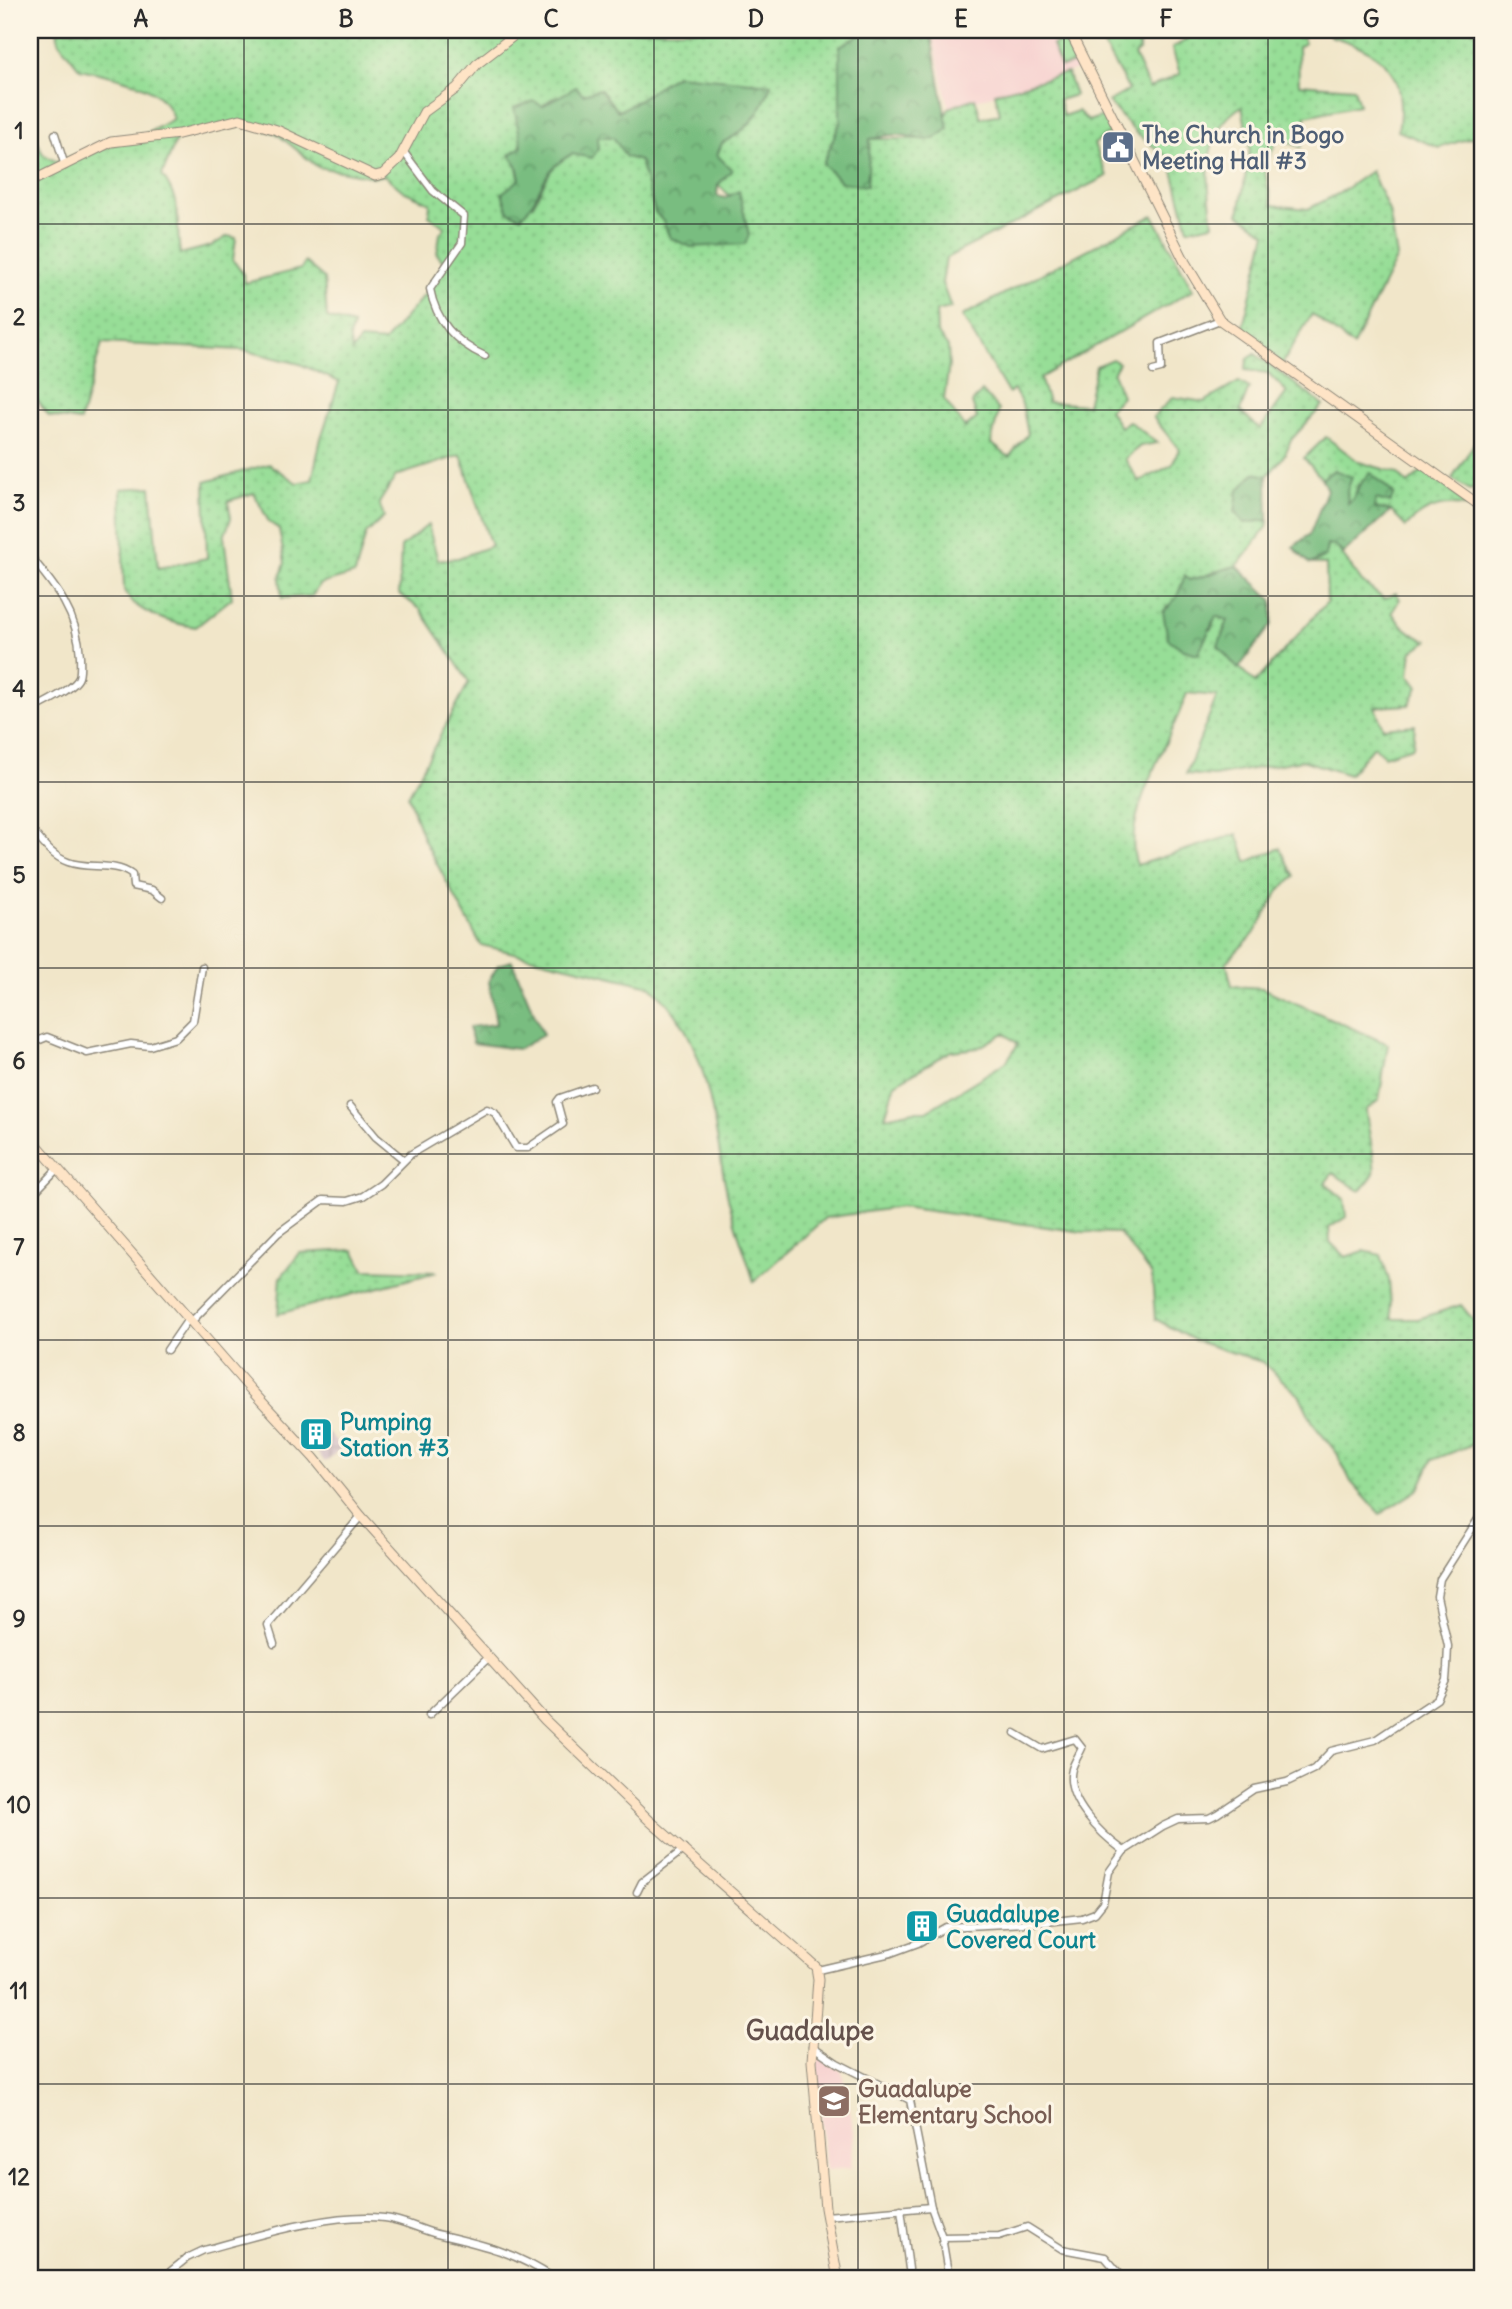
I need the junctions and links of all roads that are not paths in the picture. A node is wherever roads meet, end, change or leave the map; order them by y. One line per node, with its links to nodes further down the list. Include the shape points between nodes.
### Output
1 (521, 30): 4 (main road, via 424,112)
2 (1069, 30): 7 (main road, via 1185,262)
3 (55, 134): 5 (street)
4 (403, 151): 5 (main road, via 383,174 374,176 277,130 240,119 178,134 111,142); 8 (street, via 433,191 464,216 462,243 430,289 433,304 457,340)
5 (65, 166): 6 (main road)
6 (30, 182)
7 (1220, 320): 9 (street, via 1160,342 1161,369); 10 (main road)
8 (485, 356)
9 (1153, 371)
10 (1482, 507)
11 (30, 556): 12 (street, via 56,587 78,627 80,670 72,687)
12 (30, 710)
13 (30, 835): 14 (street, via 35,834 69,863 124,870 132,875 133,886 152,890)
14 (162, 898)
15 (202, 967): 16 (street, via 193,1021 176,1038 88,1054 47,1037)
16 (30, 1044)
17 (592, 1087): 20 (street, via 559,1098 563,1124 528,1148 516,1148 495,1113 487,1109)
18 (350, 1106): 20 (street, via 376,1137)
19 (30, 1137): 21 (main road)
20 (404, 1160): 23 (street, via 363,1196 323,1200 278,1233)
21 (58, 1168): 22 (street); 23 (main road)
22 (30, 1197)
23 (190, 1320): 24 (street); 26 (main road)
24 (167, 1350)
25 (1482, 1513): 32 (street, via 1440,1579 1437,1596 1448,1646 1446,1681 1437,1699 1375,1740 1331,1751 1314,1769 1287,1782 1254,1789 1209,1818 1178,1819)
26 (361, 1516): 27 (street, via 268,1625); 28 (main road)
27 (274, 1644)
28 (488, 1658): 29 (street); 31 (main road, via 576,1751)
29 (429, 1714)
30 (1014, 1733): 32 (street, via 1042,1749 1075,1739 1082,1748 1072,1771 1073,1786 1084,1812)
31 (684, 1849): 33 (street, via 642,1882); 34 (main road)
32 (1124, 1851): 34 (street, via 1109,1872 1103,1903 1095,1913 1046,1922 946,1927 891,1953)
33 (637, 1892)
34 (818, 1970): 35 (main road)
35 (812, 2046): 36 (street, via 909,2100); 38 (main road)
36 (931, 2207): 37 (street); 39 (street)
37 (901, 2209): 38 (street); 40 (street)
38 (826, 2216): 43 (main road)
39 (942, 2237): 44 (street); 45 (street, via 999,2236 1027,2227 1062,2249 1105,2257)
40 (909, 2269)
41 (161, 2279): 42 (street, via 204,2250 345,2219 384,2218 488,2244)
42 (555, 2279)
43 (838, 2279)
44 (949, 2279)
45 (1124, 2279)

